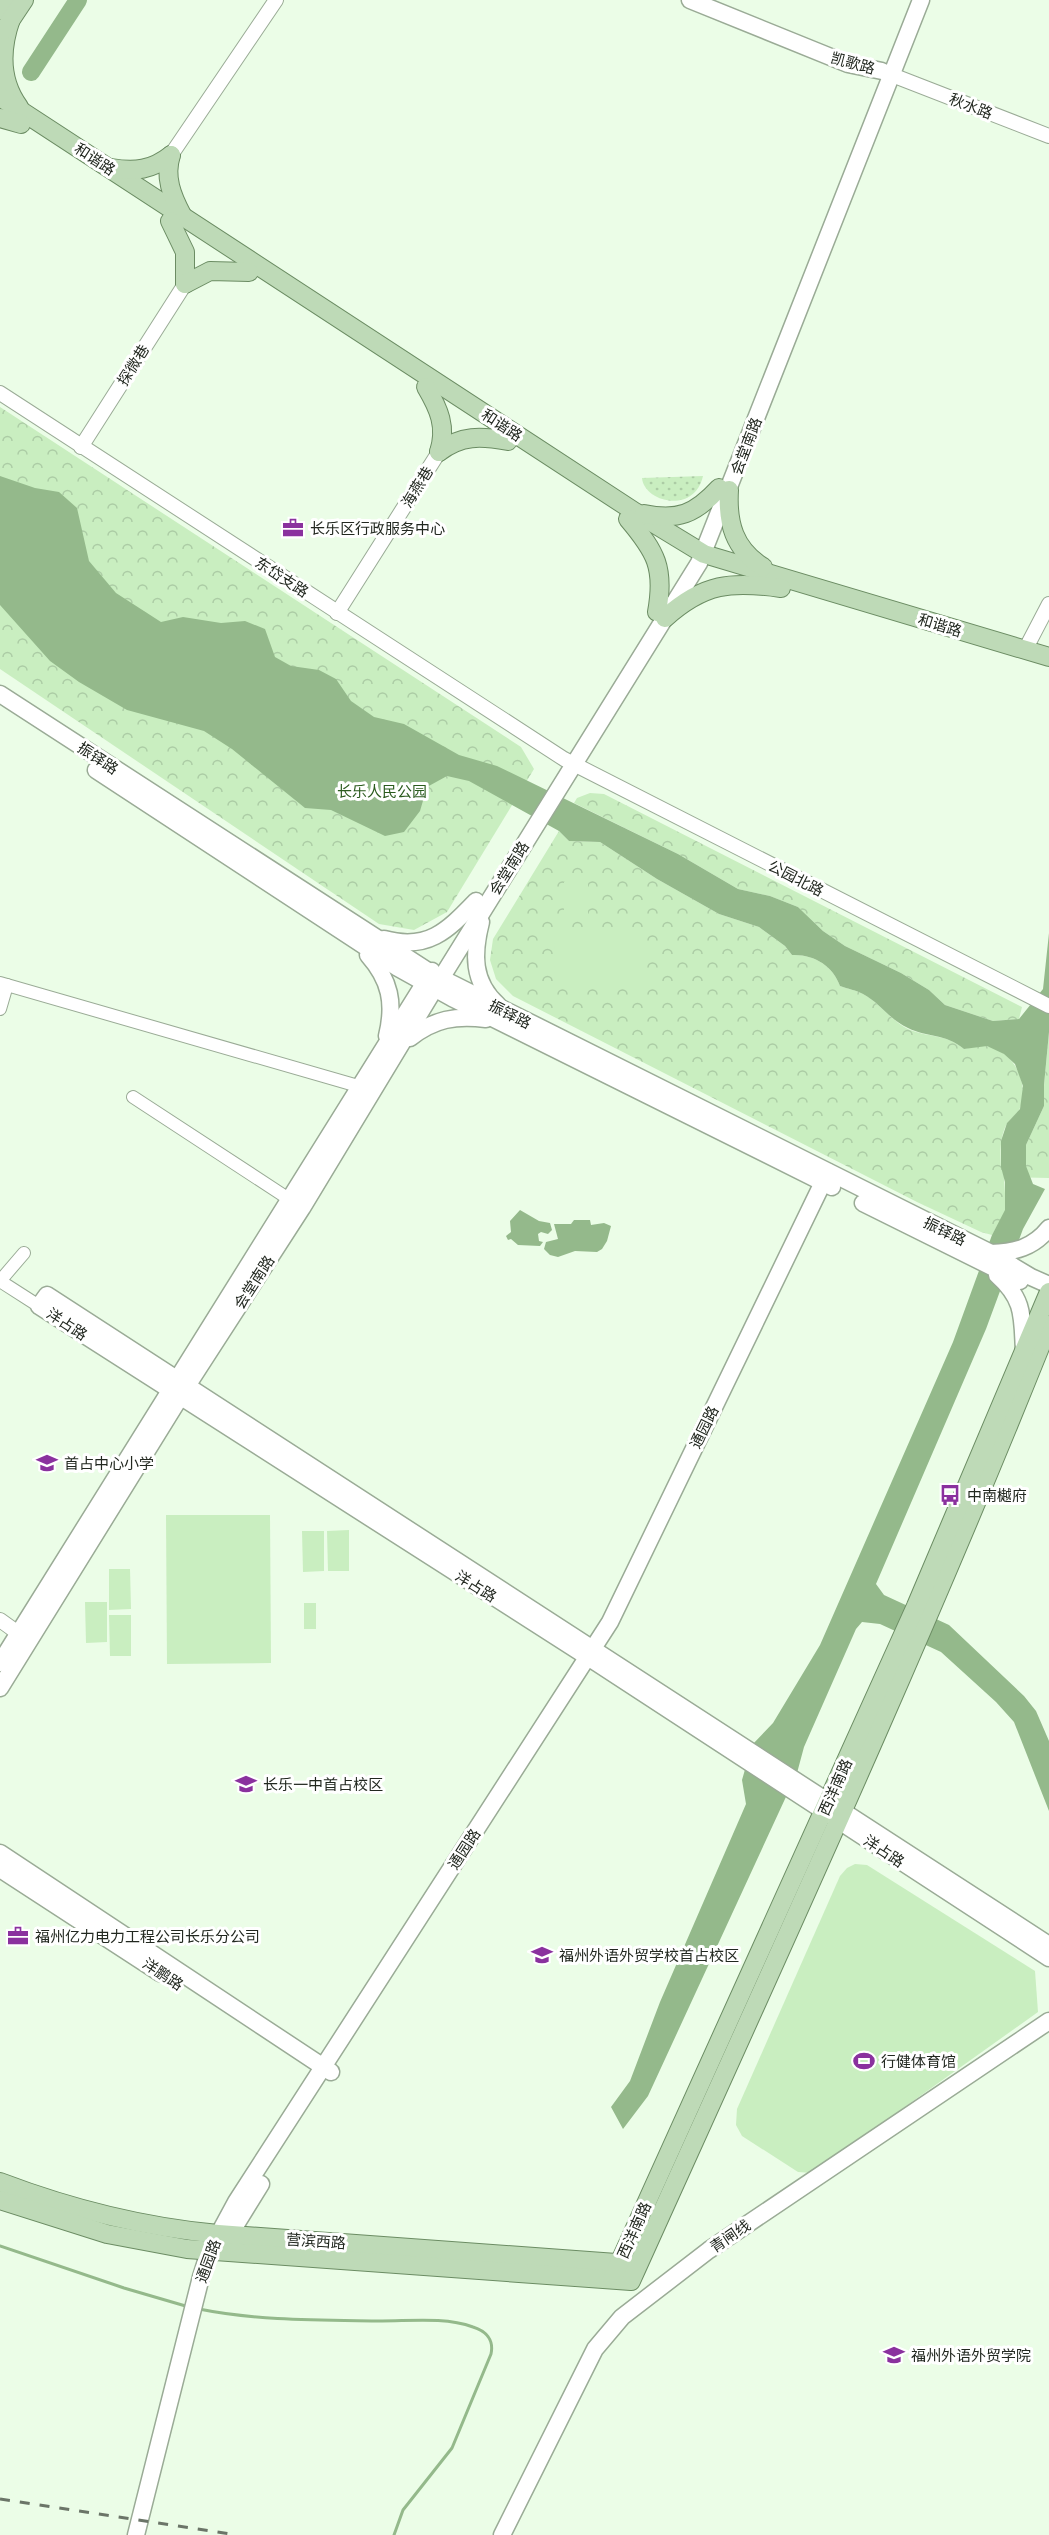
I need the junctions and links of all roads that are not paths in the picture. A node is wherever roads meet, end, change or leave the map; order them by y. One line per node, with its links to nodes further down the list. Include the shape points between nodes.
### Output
1 (6, 0): 8 (main road)
2 (24, 0): 8 (main road)
3 (276, 0): 16 (street)
4 (690, 0): 10 (main road, 凯歌路, via 848,64)
5 (714, 0): 10 (main road, 凯歌路, via 852,53)
6 (910, 0): 10 (main road, 会堂南路)
7 (921, 0): 10 (main road, 会堂南路)
8 (5, 15): 9 (main road); 14 (main road, via 1,66)
9 (0, 36)
10 (887, 73): 15 (street, 秋水路); 26 (main road, 会堂南路)
11 (0, 97): 14 (main road, 和谐路)
12 (0, 110): 14 (main road, 和谐路)
13 (0, 118): 14 (main road)
14 (23, 119): 17 (main road, 和谐路); 18 (main road, 和谐路)
15 (1049, 136)
16 (171, 155): 17 (main road, via 151,168); 18 (main road, via 167,169)
17 (108, 168): 18 (main road, 和谐路)
18 (176, 219): 19 (main road, 和谐路); 20 (main road, via 185,252); 27 (main road, 和谐路)
19 (249, 272): 20 (main road, via 210,271); 21 (main road, 和谐路)
20 (185, 284): 24 (street, 探微巷)
21 (426, 387): 23 (main road, 和谐路); 25 (main road, via 443,423)
22 (0, 393): 24 (street, 东岱支路)
23 (508, 441): 25 (main road, via 471,437); 27 (main road, 和谐路)
24 (81, 447): 31 (street, 东岱支路)
25 (439, 453): 31 (street, 海燕巷)
26 (724, 489): 27 (main road, via 687,514); 28 (main road, 会堂南路); 29 (main road, via 735,540 752,560)
27 (632, 515): 28 (main road, 和谐路); 32 (main road, via 658,562)
28 (697, 556): 29 (main road, 和谐路); 32 (main road, 会堂南路)
29 (781, 583): 32 (main road, via 719,586); 33 (main road, 和谐路); 35 (main road, 和谐路)
30 (1049, 604): 33 (street)
31 (337, 613): 38 (street, 东岱支路)
32 (661, 615): 38 (main road, 会堂南路)
33 (1025, 650): 34 (main road, 和谐路)
34 (1049, 657)
35 (1049, 669)
36 (0, 694): 40 (main road, 振铎路)
37 (0, 707): 40 (main road, 振铎路)
38 (569, 762): 39 (main road, 会堂南路); 43 (street, 公园北路)
39 (481, 903): 40 (main road, via 447,931 430,939 395,942); 41 (main road, 会堂南路); 45 (main road, via 476,972)
40 (357, 933): 41 (main road, 振铎路); 46 (main road, via 389,986)
41 (433, 981): 45 (main road, 振铎路); 46 (main road, 会堂南路)
42 (3, 984): 44 (street); 47 (street)
43 (1049, 1006)
44 (0, 1009)
45 (506, 1018): 46 (main road, via 443,1019); 49 (main road, 振铎路)
46 (391, 1050): 47 (main road, 会堂南路)
47 (368, 1089): 50 (main road, 会堂南路)
48 (133, 1096): 50 (street)
49 (830, 1180): 53 (main road, 振铎路); 62 (main road, 通园路)
50 (296, 1204): 59 (main road, 会堂南路)
51 (1049, 1228): 53 (main road, via 1023,1249)
52 (24, 1253): 54 (street)
53 (988, 1259): 55 (main road, 振铎路); 58 (main road, via 1016,1296)
54 (0, 1281): 56 (street)
55 (1049, 1292): 58 (main road, 西洋南路)
56 (39, 1306): 59 (main road, 洋占路)
57 (1049, 1325): 58 (main road, 西洋南路)
58 (1037, 1349): 65 (main road, 西洋南路)
59 (178, 1388): 61 (main road, 会堂南路); 62 (main road, 洋占路)
60 (0, 1620): 61 (street)
61 (23, 1637): 63 (main road, 会堂南路); 64 (main road, 会堂南路)
62 (595, 1656): 65 (main road, 洋占路); 71 (main road, 通园路)
63 (0, 1663)
64 (0, 1688)
65 (833, 1811): 68 (main road, 洋占路); 69 (main road, 洋占路); 76 (main road, 西洋南路); 77 (main road, 西洋南路, via 768,1980)
66 (0, 1853): 71 (main road)
67 (0, 1869): 71 (main road, 洋鹏路)
68 (1049, 1945)
69 (1049, 1958)
70 (1049, 2021): 81 (main road, 青闸线, via 709,2250 622,2317 595,2349)
71 (325, 2073): 74 (main road, 通园路)
72 (0, 2181): 74 (main road, 营滨西路, via 113,2218)
73 (0, 2200): 75 (main road, 营滨西路, via 107,2234)
74 (224, 2234): 75 (main road, 通园路); 76 (main road, 营滨西路)
75 (215, 2252): 76 (main road, 营滨西路); 78 (main road, 通园路)
76 (616, 2271): 77 (main road, 营滨西路)
77 (634, 2273)
78 (195, 2322): 79 (main road, 通园路); 80 (main road, 通园路)
79 (136, 2535)
80 (145, 2535)
81 (502, 2535)

